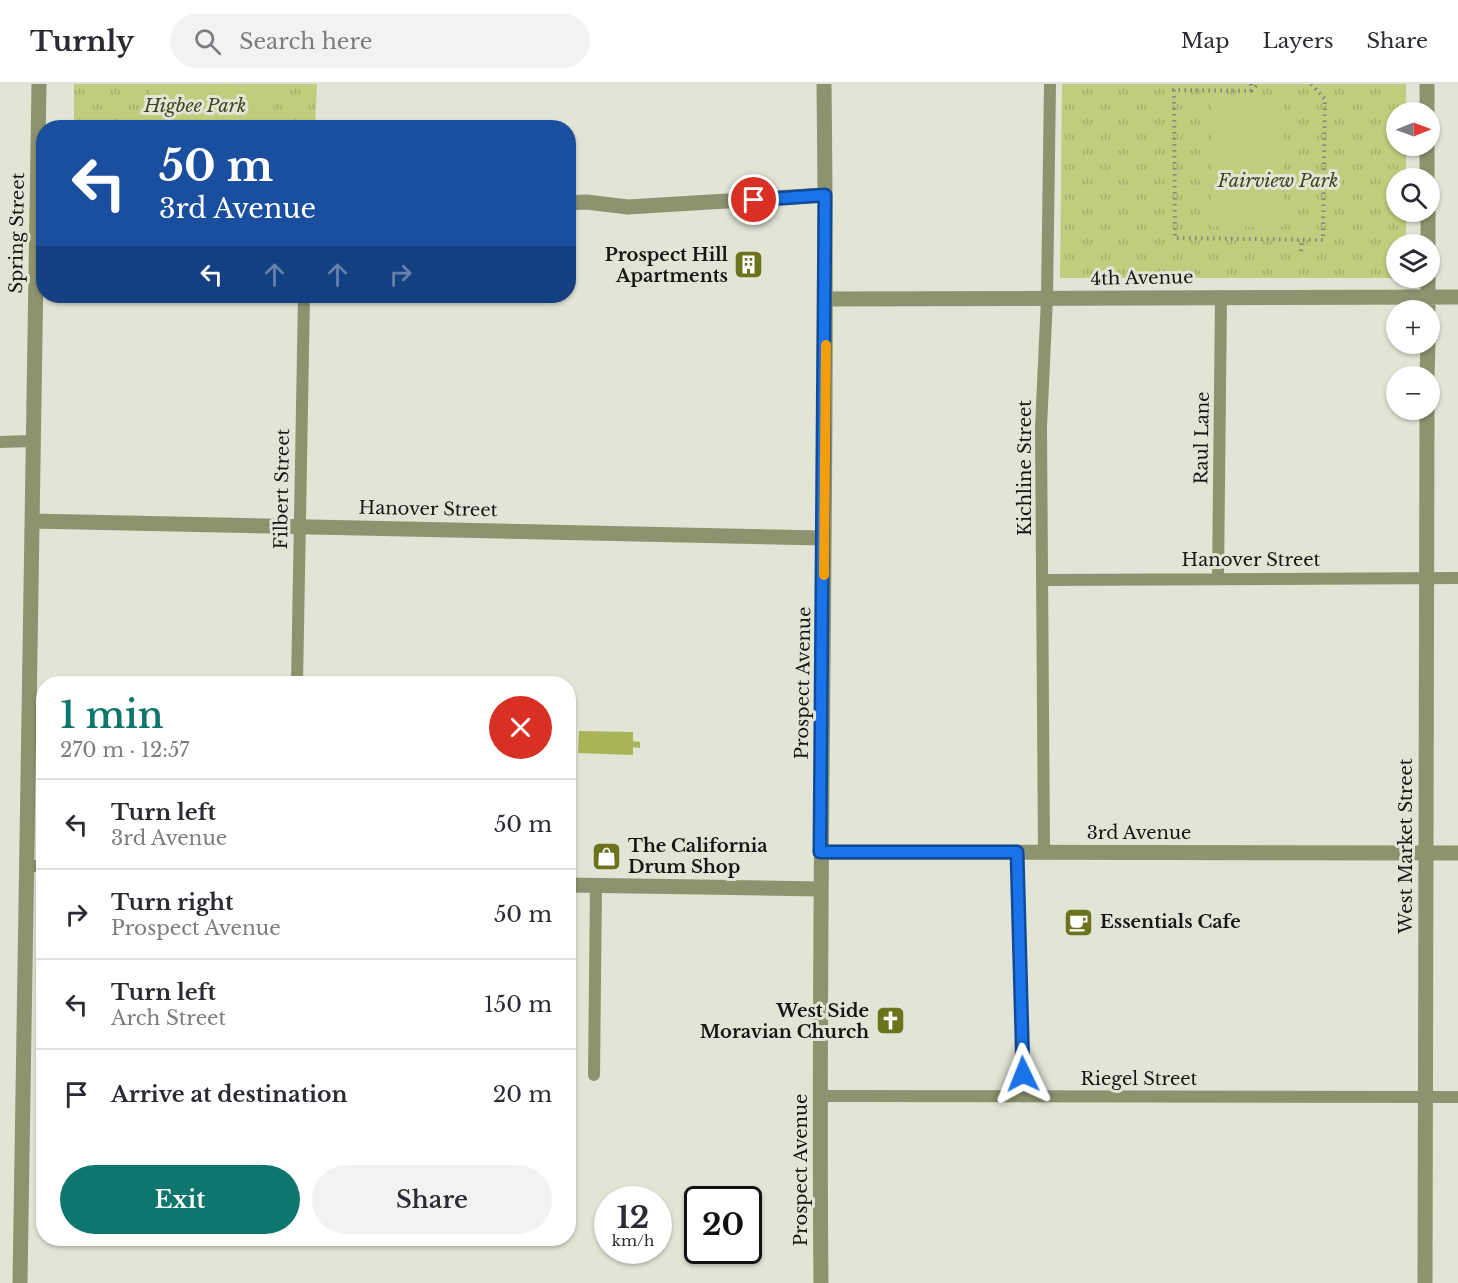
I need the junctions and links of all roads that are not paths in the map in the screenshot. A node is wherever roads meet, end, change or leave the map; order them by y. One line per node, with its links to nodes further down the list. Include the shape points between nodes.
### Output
1 (39, 84): 6 (street, Spring Street)
2 (824, 84): 7 (street, Prospect Avenue)
3 (1050, 84): 11 (lane, Kichline Street)
4 (1427, 84): 5 (street)
5 (1427, 102)
6 (39, 120)
7 (825, 195): 8 (street, via 628,207); 12 (street, Prospect Avenue)
8 (576, 203)
9 (1221, 296): 11 (street, 4th Avenue); 14 (street, 4th Avenue); 25 (lane, Raul Lane)
10 (1458, 297): 13 (street, 4th Avenue)
11 (1047, 298): 12 (street, 4th Avenue); 26 (lane, Kichline Street, via 1041,427)
12 (826, 299): 22 (street, Prospect Avenue)
13 (1440, 301)
14 (1386, 302)
15 (38, 303): 18 (street, Spring Street)
16 (304, 303): 21 (lane, Filbert Street)
17 (1427, 420): 23 (street, West Market Street)
18 (33, 441): 19 (lane); 20 (street, Spring Street)
19 (0, 442)
20 (32, 521): 21 (street, Hanover Street); 33 (street, Spring Street)
21 (300, 525): 22 (street, Hanover Street); 27 (lane, Filbert Street)
22 (824, 538): 28 (street, Prospect Avenue)
23 (1426, 578): 24 (lane, Hanover Street); 25 (lane, Hanover Street); 31 (street, West Market Street)
24 (1458, 578)
25 (1218, 579): 26 (lane, Hanover Street)
26 (1044, 580): 30 (lane, Kichline Street)
27 (297, 676)
28 (820, 852): 29 (street, 3rd Avenue); 37 (street, Prospect Avenue)
29 (1017, 852): 30 (street, 3rd Avenue); 40 (lane)
30 (1044, 852): 31 (street, 3rd Avenue)
31 (1425, 853): 32 (street, 3rd Avenue); 41 (street, West Market Street)
32 (1458, 853)
33 (27, 866): 34 (lane); 43 (street, Spring Street)
34 (36, 866)
35 (576, 885): 36 (street)
36 (596, 885): 37 (street); 38 (lane)
37 (820, 889): 39 (street, Prospect Avenue)
38 (594, 1075)
39 (821, 1096): 40 (lane, Riegel Street); 44 (street, Prospect Avenue)
40 (1023, 1097): 41 (lane, Riegel Street)
41 (1425, 1097): 42 (lane, Riegel Street); 45 (street, West Market Street)
42 (1458, 1097)
43 (20, 1283)
44 (821, 1283)
45 (1425, 1283)

